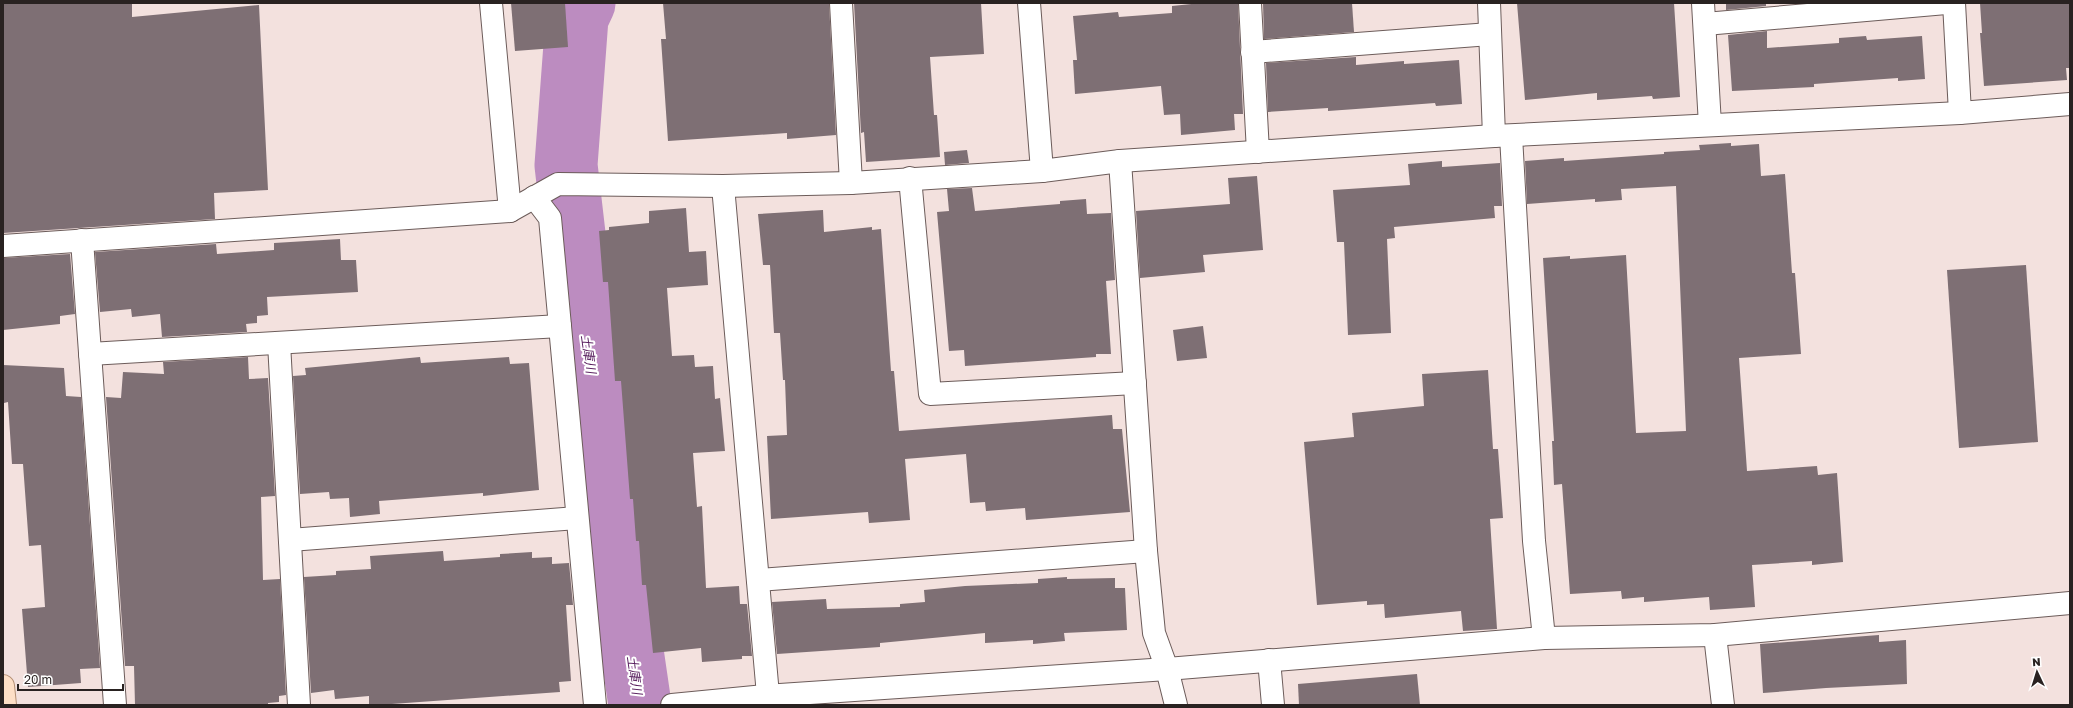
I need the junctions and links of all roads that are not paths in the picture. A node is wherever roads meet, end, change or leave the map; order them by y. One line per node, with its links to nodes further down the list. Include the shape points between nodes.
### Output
1 (491, 3): 22 (street)
2 (841, 3): 19 (street)
3 (1029, 3): 17 (street)
4 (1250, 3): 10 (street)
5 (1489, 3): 9 (street)
6 (1946, 3): 8 (street)
7 (1954, 3): 12 (street)
8 (1704, 13): 13 (street)
9 (1490, 34): 10 (street); 14 (street)
10 (1252, 52): 15 (street)
11 (2070, 104): 12 (street)
12 (1960, 113): 13 (street)
13 (1710, 125): 14 (street)
14 (1503, 136): 15 (street); 35 (street, via 1534,541)
15 (1258, 152): 16 (street)
16 (1120, 161): 17 (street); 28 (street)
17 (1042, 171): 18 (street)
18 (910, 178): 19 (street); 28 (street, via 930,394)
19 (851, 183): 20 (street)
20 (723, 186): 21 (street, via 558,184); 32 (street)
21 (534, 197): 22 (street); 25 (street, via 550,218)
22 (510, 210): 23 (street)
23 (82, 240): 24 (street); 27 (street)
24 (3, 246)
25 (560, 326): 26 (street); 29 (street)
26 (279, 343): 27 (street); 30 (street)
27 (90, 354): 41 (street)
28 (1135, 383): 31 (street)
29 (577, 518): 30 (street); 43 (street)
30 (290, 540): 42 (street)
31 (1146, 551): 32 (street); 37 (street, via 1154,633)
32 (758, 580): 39 (street)
33 (2070, 602): 34 (street)
34 (1715, 635): 35 (street); 47 (street)
35 (1544, 638): 36 (street)
36 (1269, 660): 37 (street); 46 (street)
37 (1167, 669): 39 (street); 45 (street)
38 (3, 686): 40 (main road)
39 (767, 695): 44 (street)
40 (5, 705)
41 (115, 705)
42 (299, 705)
43 (595, 705)
44 (672, 705)
45 (1176, 705)
46 (1273, 705)
47 (1723, 705)

